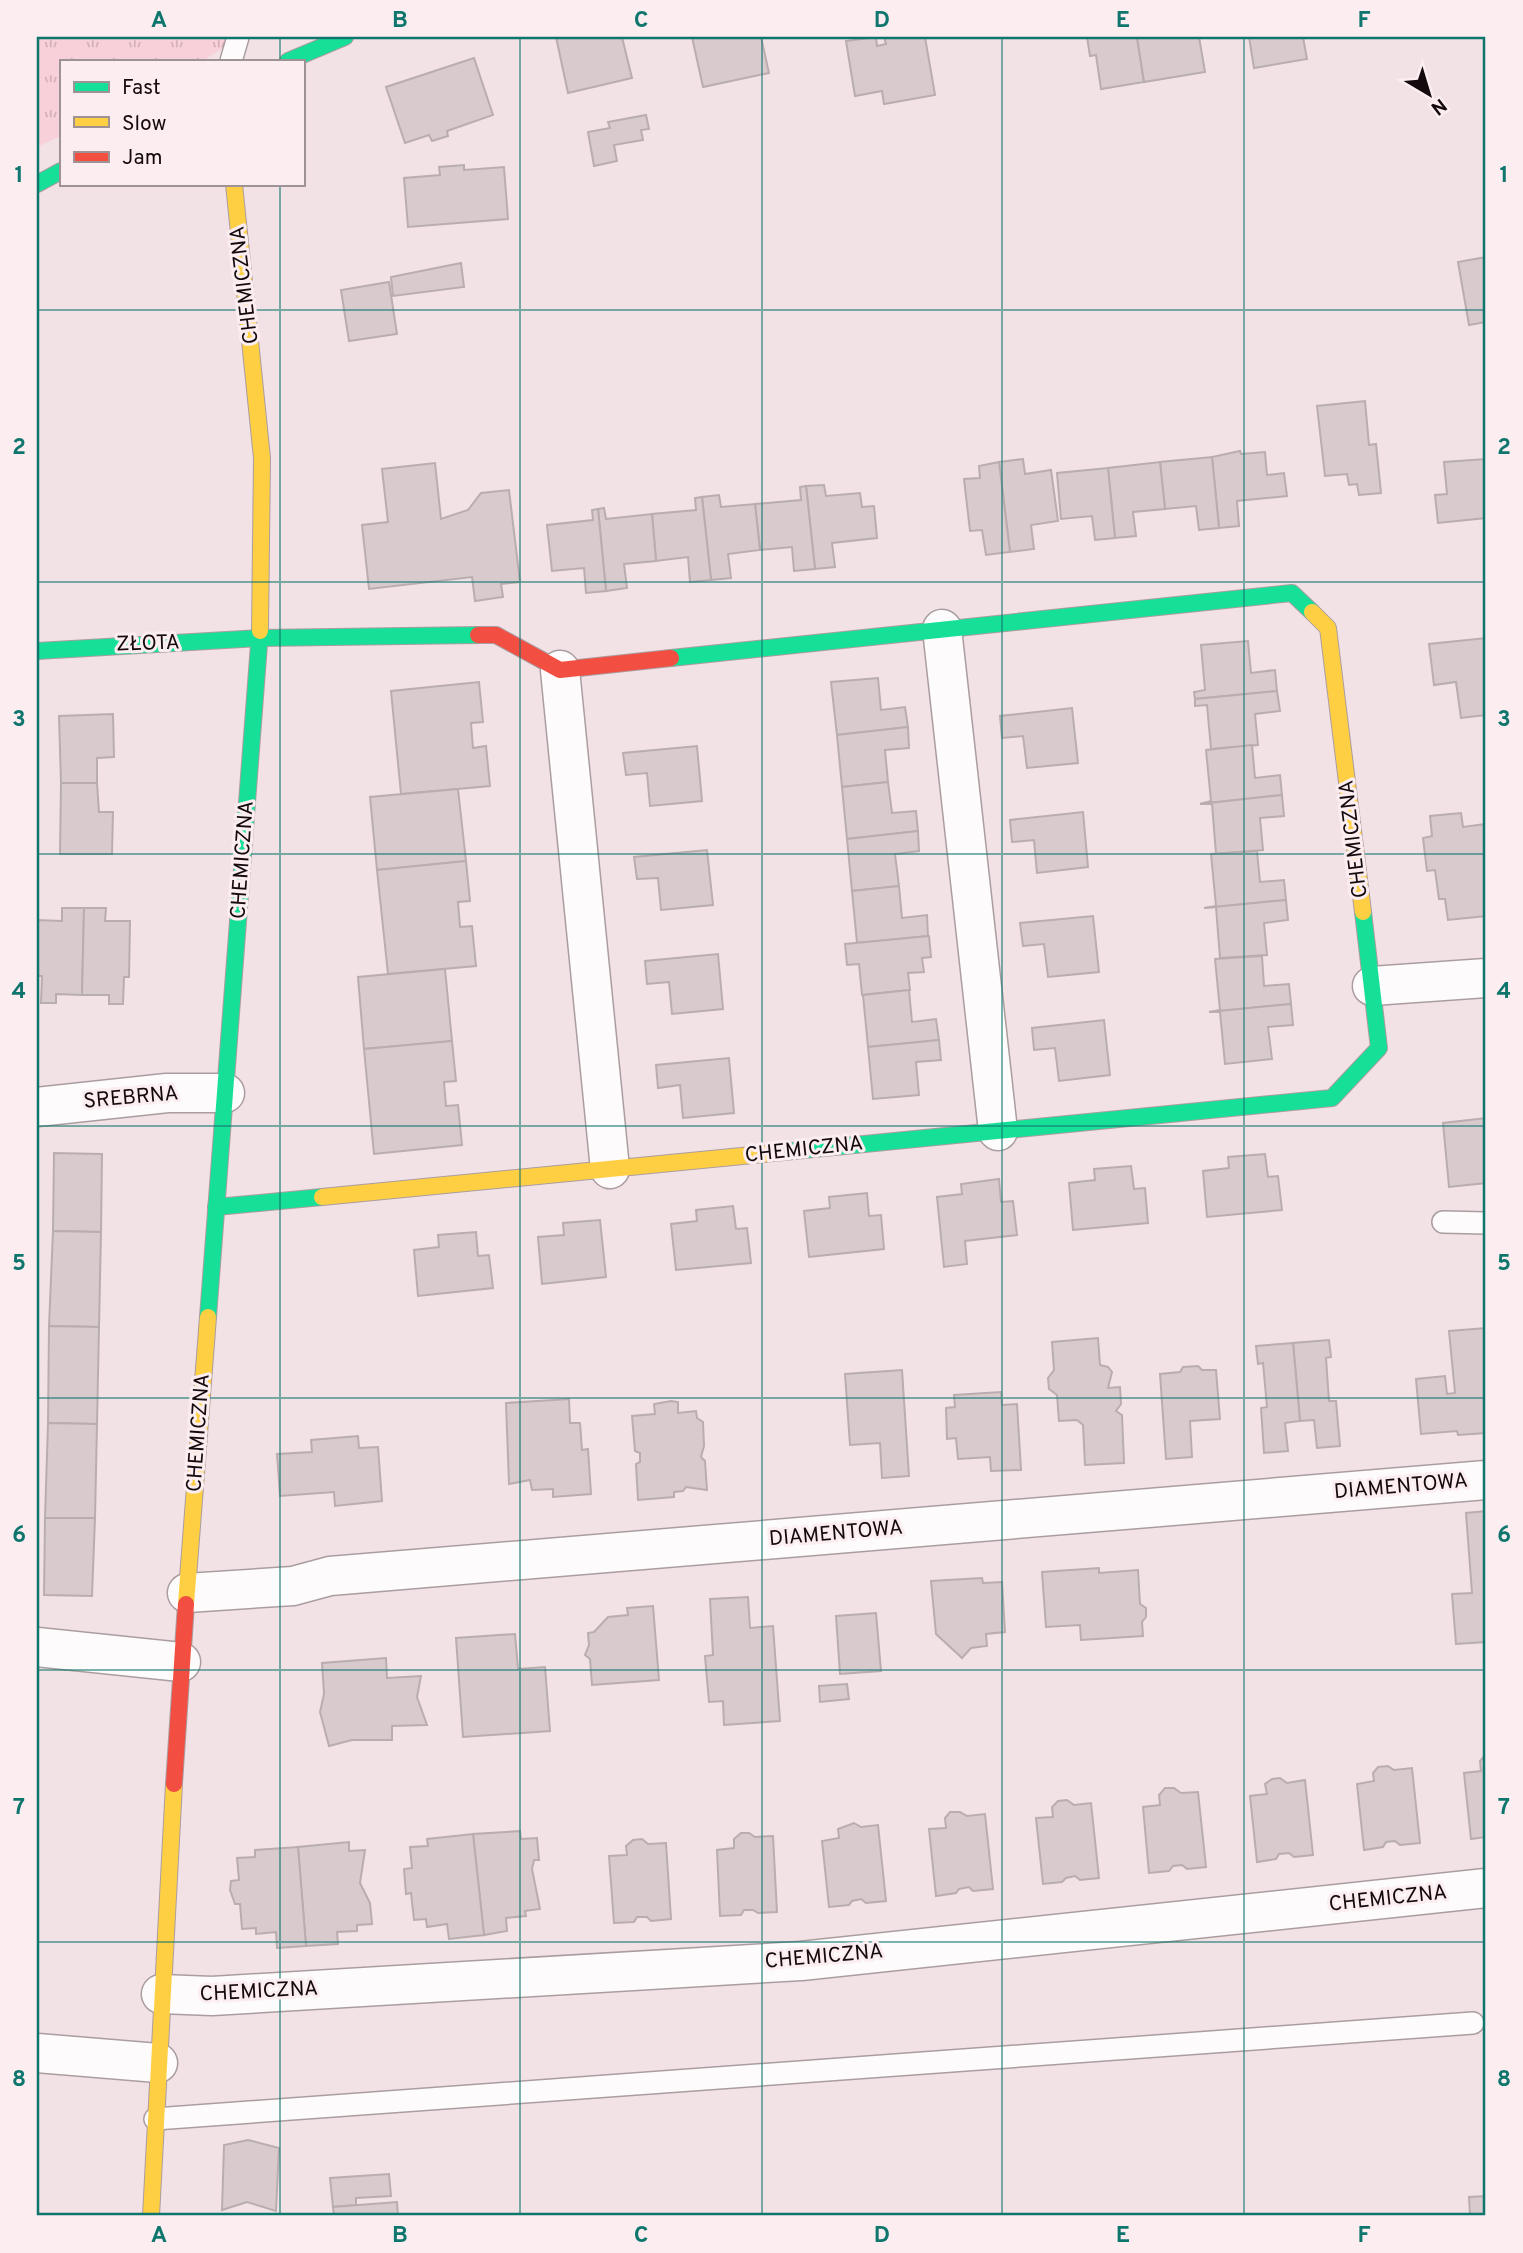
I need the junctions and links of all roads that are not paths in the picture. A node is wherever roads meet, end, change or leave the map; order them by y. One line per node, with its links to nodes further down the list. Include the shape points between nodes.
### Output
1 (238, 37): 3 (lane)
2 (345, 37): 4 (street)
3 (231, 60)
4 (290, 60)
5 (60, 172): 6 (street)
6 (37, 184)
7 (233, 186): 9 (street, CHEMICZNA, via 262,458)
8 (942, 629): 11 (street, CHEMICZNA); 13 (street, CHEMICZNA, via 1292,593 1328,628); 16 (street)
9 (260, 638): 10 (street, ZŁOTA); 11 (street, via 496,635); 14 (street, CHEMICZNA)
10 (37, 651)
11 (560, 670): 17 (street)
12 (1486, 978): 13 (street)
13 (1372, 986): 16 (street, CHEMICZNA, via 1379,1048 1332,1098)
14 (225, 1093): 15 (street, SREBRNA, via 167,1093); 18 (street, CHEMICZNA)
15 (37, 1107)
16 (998, 1131): 17 (street, CHEMICZNA)
17 (610, 1169): 18 (street, CHEMICZNA)
18 (216, 1207): 22 (street, CHEMICZNA)
19 (1443, 1222): 20 (lane)
20 (1486, 1223)
21 (1486, 1480): 22 (street, DIAMENTOWA, via 330,1576 293,1587)
22 (187, 1593): 24 (street, CHEMICZNA)
23 (37, 1647): 24 (street)
24 (181, 1662): 26 (street, CHEMICZNA)
25 (1486, 1888): 26 (street, CHEMICZNA, via 801,1961 212,1996)
26 (160, 1994): 29 (street, CHEMICZNA)
27 (1473, 2023): 30 (lane)
28 (37, 2053): 29 (street)
29 (158, 2063): 30 (street, CHEMICZNA)
30 (155, 2119): 31 (street, CHEMICZNA)
31 (151, 2216)

